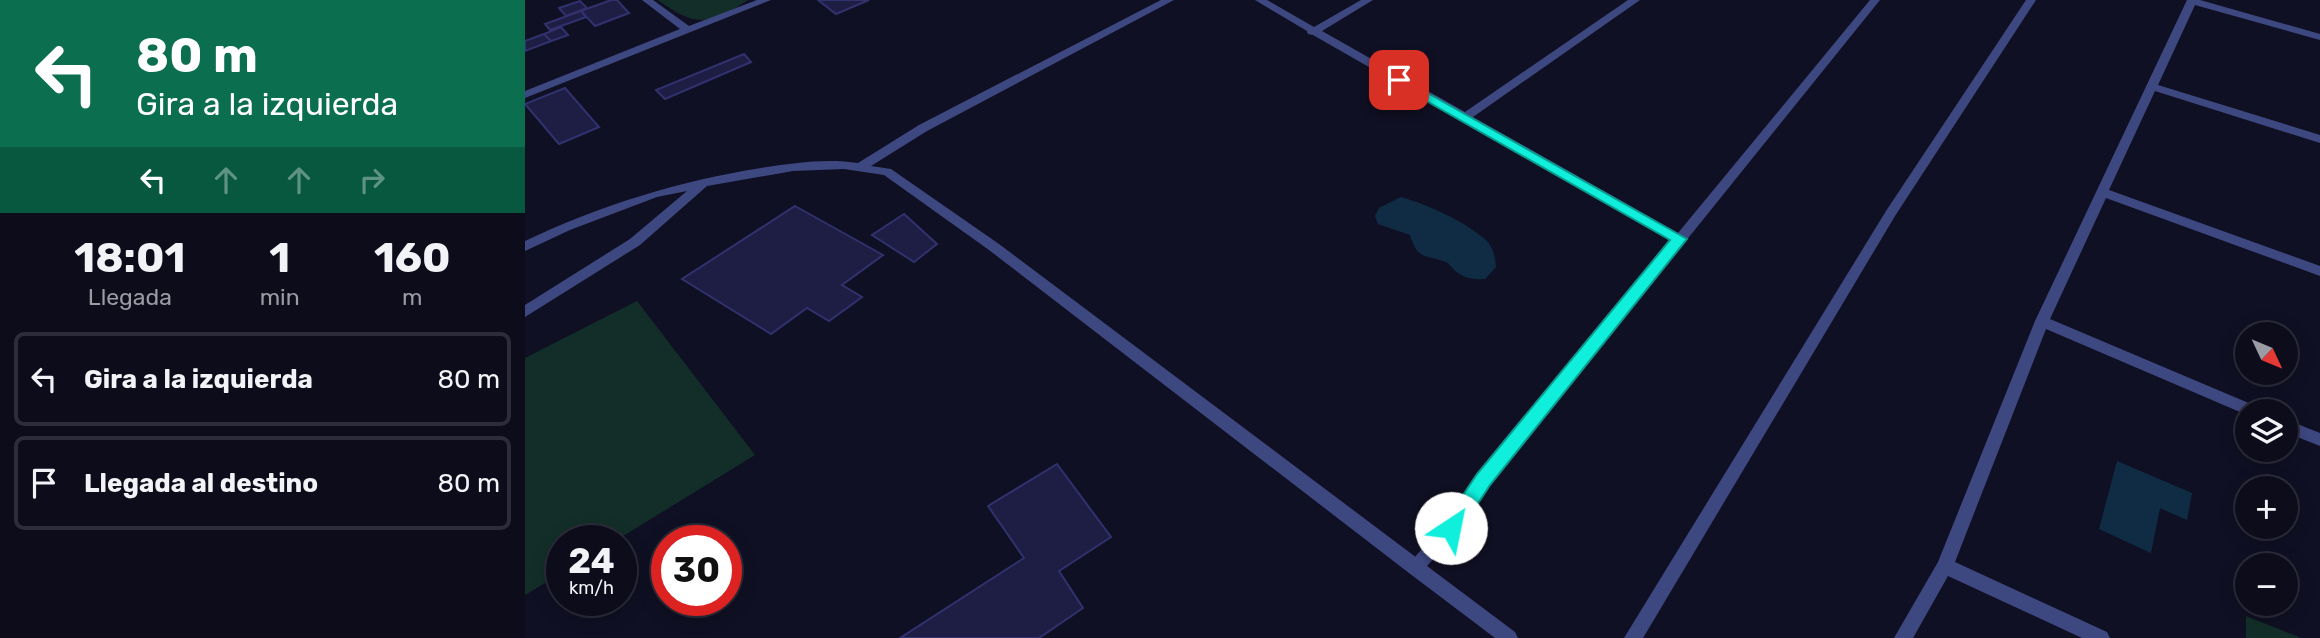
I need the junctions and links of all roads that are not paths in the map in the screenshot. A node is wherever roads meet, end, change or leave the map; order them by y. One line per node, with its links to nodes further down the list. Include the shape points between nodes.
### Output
1 (647, 0): 10 (street)
2 (766, 0): 10 (street)
3 (1169, 0): 17 (street, via 923,128)
4 (1260, 0): 11 (street)
5 (1368, 0): 11 (street)
6 (1635, 0): 15 (street)
7 (1875, 0): 20 (street)
8 (2031, 0): 31 (street, via 1890,214)
9 (2192, 1): 12 (street); 13 (street)
10 (688, 30): 14 (street)
11 (1312, 32): 15 (street)
12 (2320, 37)
13 (2151, 86): 16 (street); 19 (street)
14 (525, 95)
15 (1465, 117): 20 (street)
16 (2320, 139)
17 (859, 168): 18 (street, via 793,167); 29 (street, via 887,172 994,247)
18 (704, 183): 21 (street, via 654,194 565,226); 23 (street, via 635,243)
19 (2101, 192): 22 (street); 24 (street)
20 (1679, 239): 29 (street, via 1483,480 1451,528)
21 (525, 246)
22 (2320, 271)
23 (525, 312)
24 (2042, 321): 25 (street); 28 (street)
25 (2235, 403)
26 (2298, 431): 27 (street)
27 (2320, 440)
28 (1945, 566): 32 (street); 33 (street)
29 (1415, 567): 30 (street)
30 (1509, 638)
31 (1633, 638)
32 (1903, 638)
33 (2101, 638)

